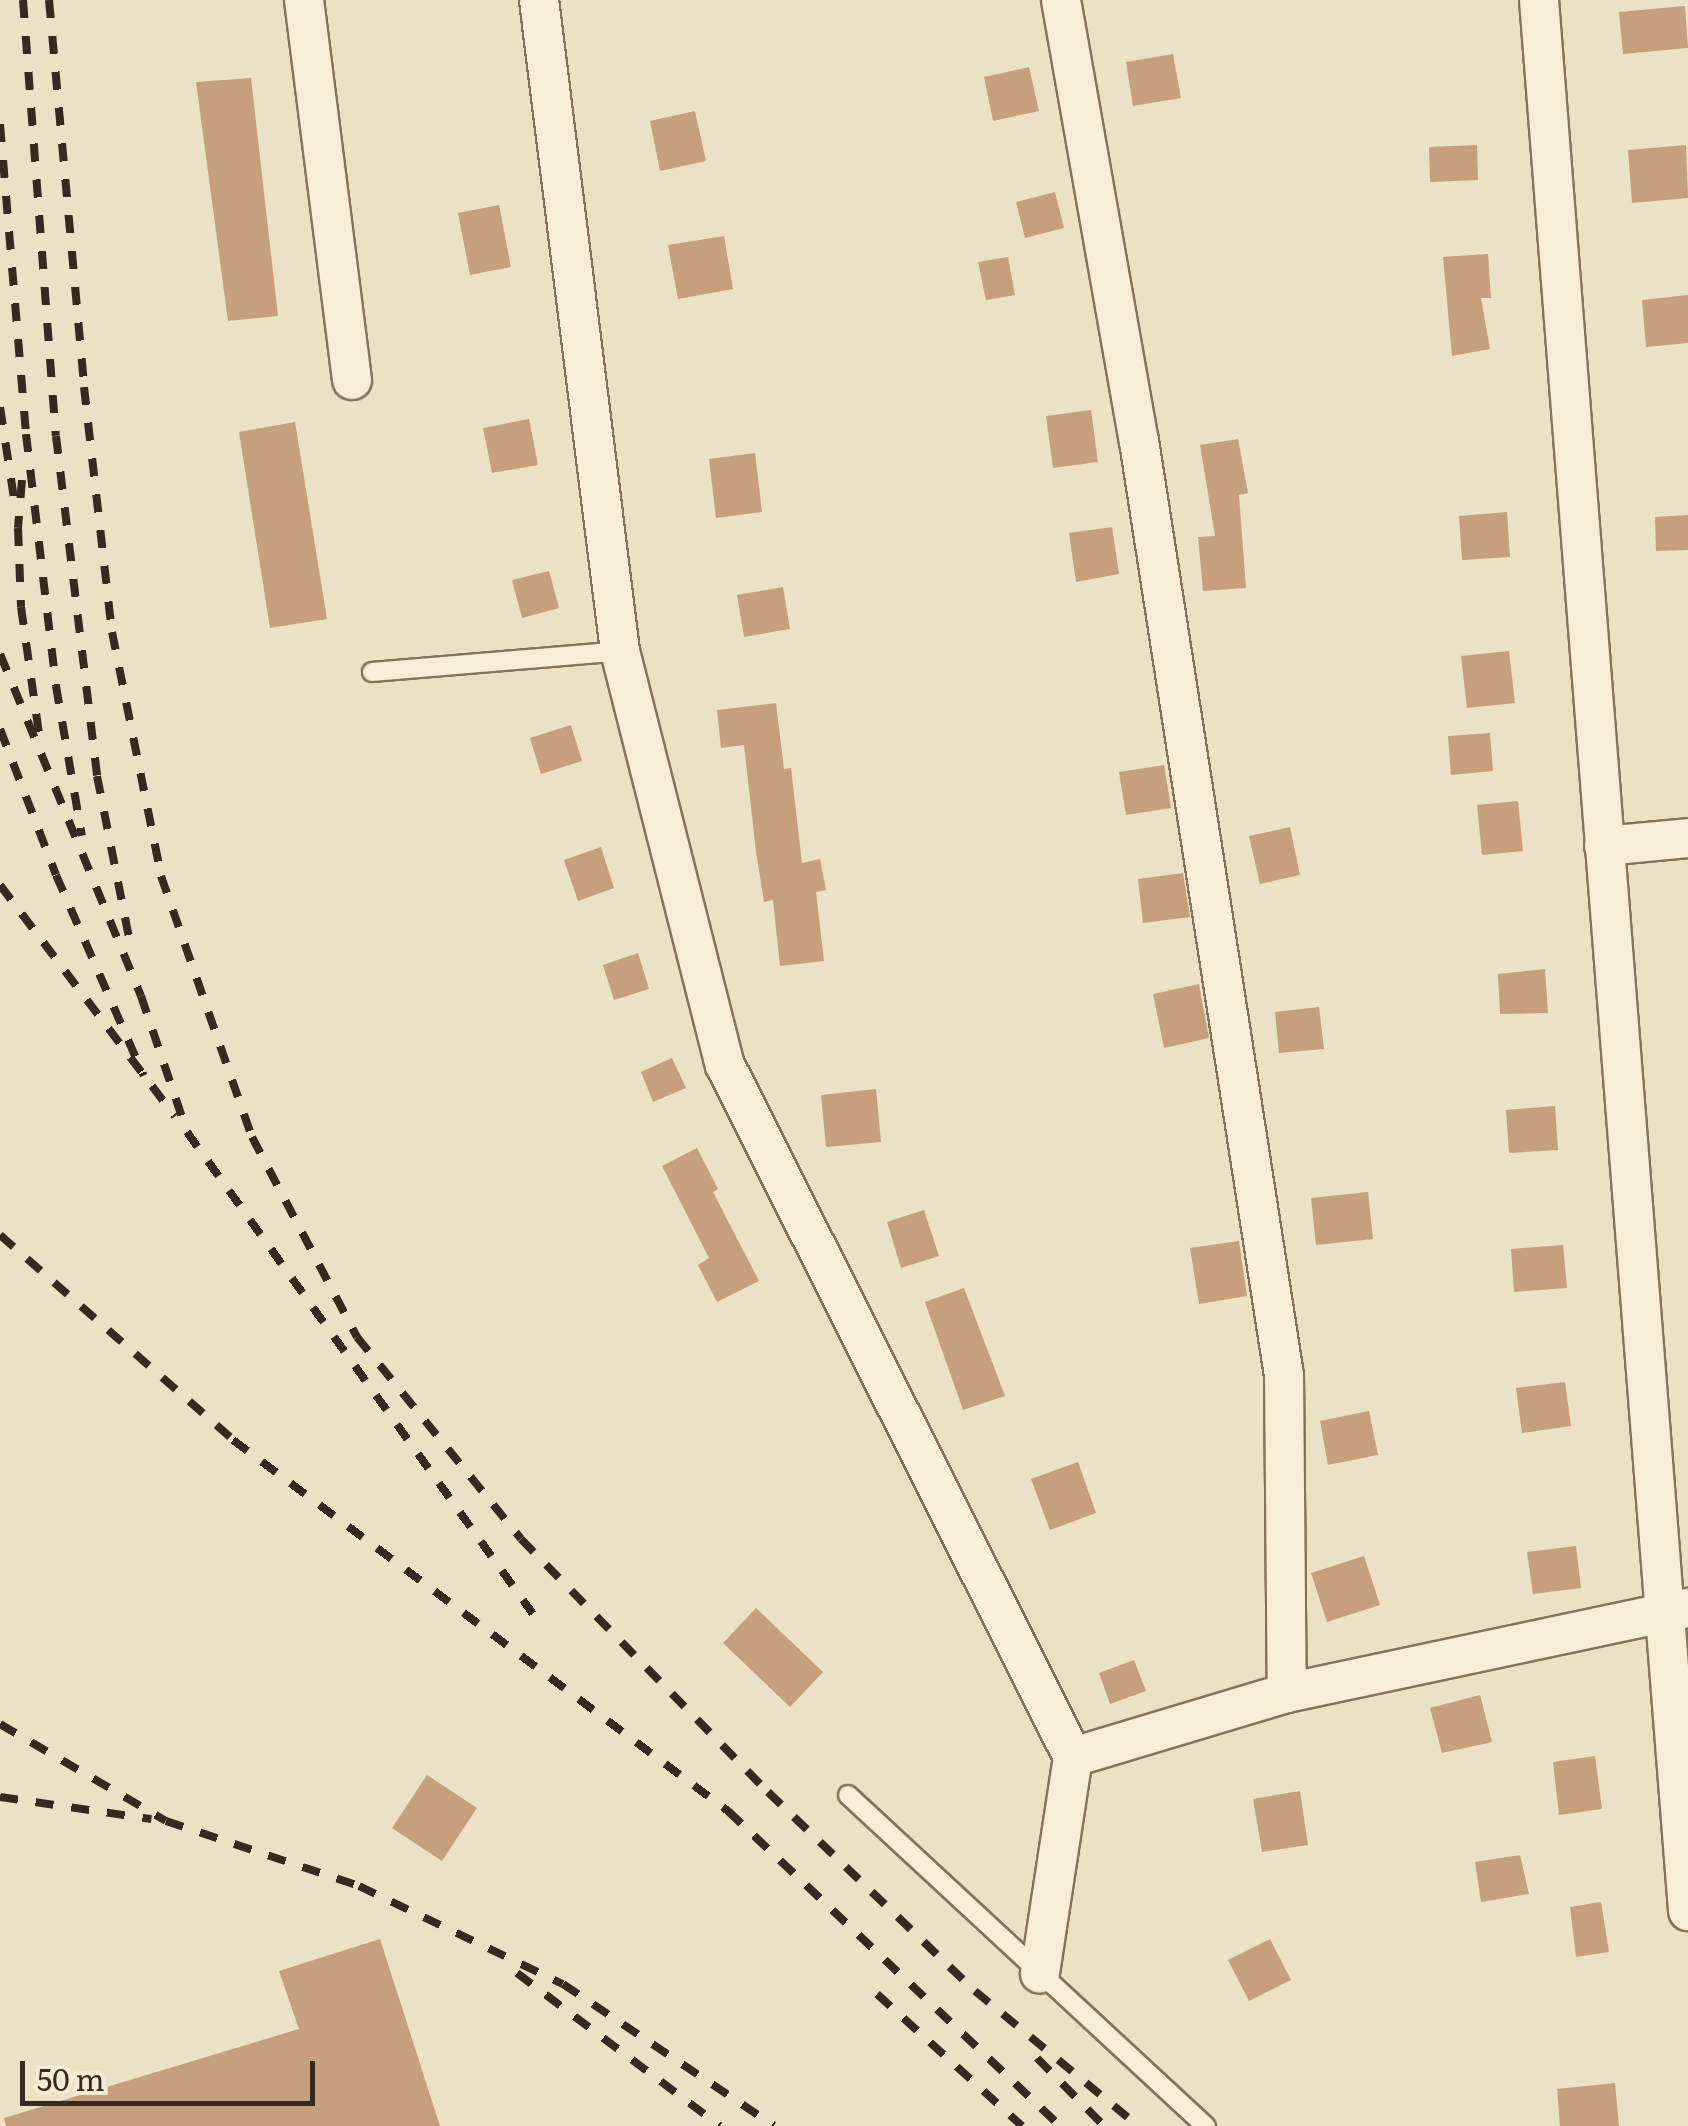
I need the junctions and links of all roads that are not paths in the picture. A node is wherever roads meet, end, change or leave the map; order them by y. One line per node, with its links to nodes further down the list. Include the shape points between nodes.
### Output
1 (304, 0): 5 (street)
2 (539, 0): 6 (street)
3 (1061, 0): 11 (street, via 1142,461 1284,1375)
4 (1539, 0): 9 (street)
5 (352, 380)
6 (620, 651): 7 (lane); 12 (street, via 725,1065)
7 (372, 672)
8 (1688, 838): 9 (street)
9 (1604, 846): 10 (street)
10 (1677, 1610): 11 (street); 14 (street)
11 (1287, 1693): 12 (street)
12 (1073, 1757): 15 (street)
13 (848, 1795): 15 (lane)
14 (1688, 1912)
15 (1040, 1972): 16 (lane)
16 (1206, 2126)

